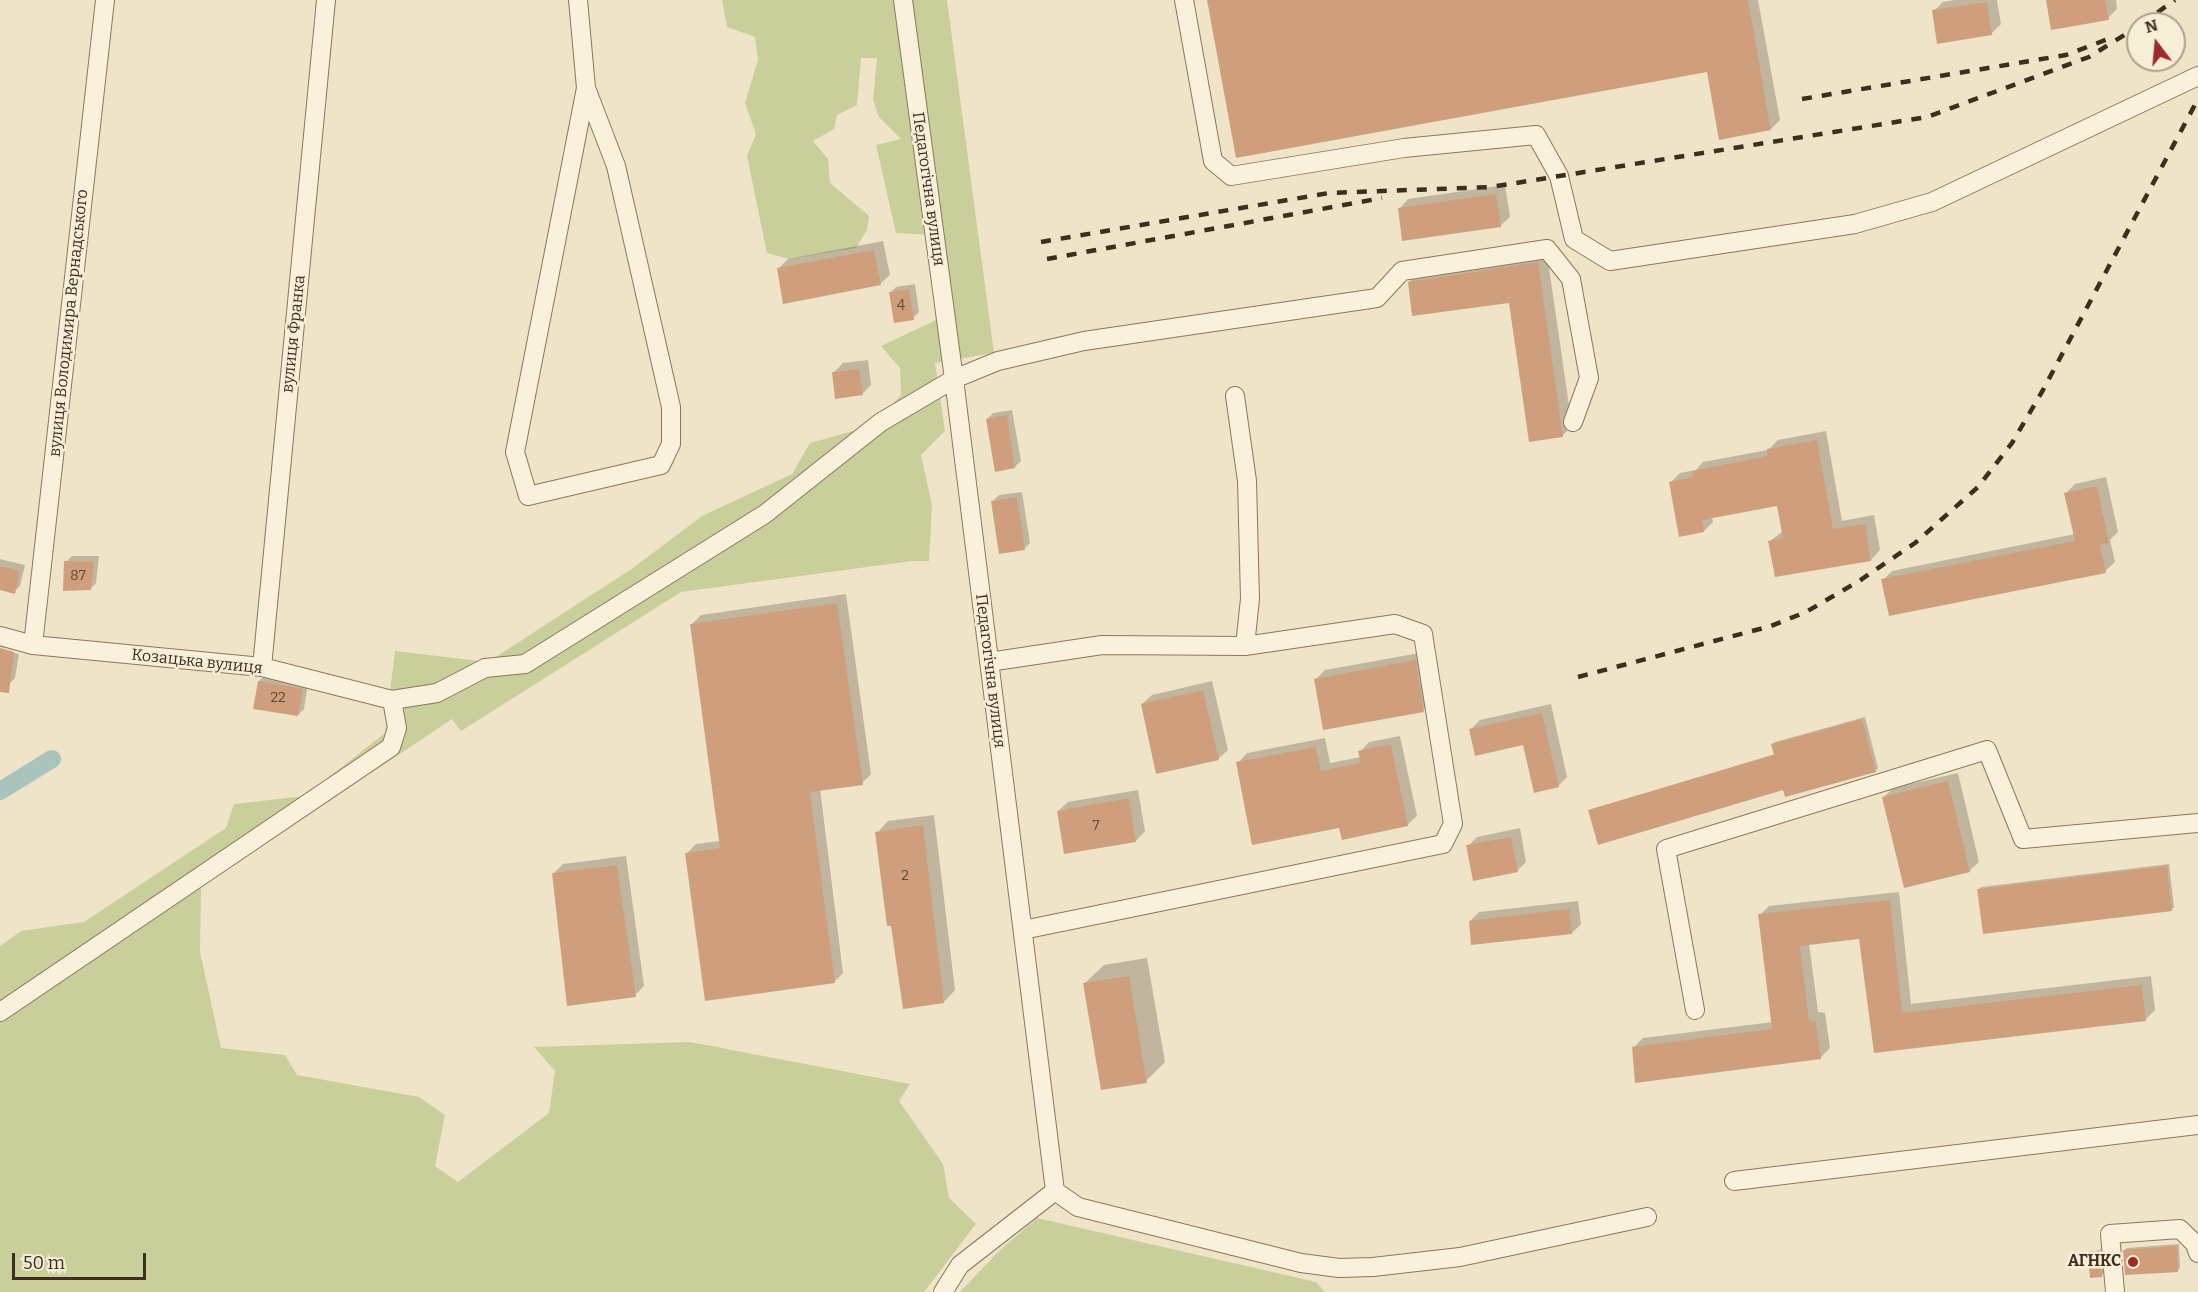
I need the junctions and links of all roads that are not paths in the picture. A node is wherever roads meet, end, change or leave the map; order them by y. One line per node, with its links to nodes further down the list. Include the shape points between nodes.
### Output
1 (105, 0): 12 (street, вулиця Володимира Вернадського)
2 (326, 0): 15 (street, вулиця Франка)
3 (578, 0): 7 (street)
4 (903, 0): 8 (street, Педагогічна вулиця)
5 (1184, 0): 6 (street, via 1213,161 1231,176 1404,148 1536,135 1559,176 1574,239 1610,261 1855,224 1932,202)
6 (2198, 76)
7 (586, 88): 7 (street, via 515,452 528,496 661,465 671,444 671,407 616,166)
8 (954, 379): 10 (street, via 998,362 1084,341 1377,298 1402,271 1546,249 1571,279 1589,378); 14 (street, Педагогічна вулиця); 16 (street, via 881,422 765,514 525,663 485,668 437,693)
9 (1234, 396): 13 (street, via 1247,481 1250,599)
10 (1573, 422)
11 (0, 636): 12 (street, Козацька вулиця)
12 (33, 645): 15 (street, Козацька вулиця)
13 (1245, 646): 14 (street, via 1102,645); 18 (street, via 1395,624 1423,634 1454,824 1443,844)
14 (989, 662): 18 (street, Педагогічна вулиця)
15 (262, 667): 16 (street, Козацька вулиця)
16 (392, 700): 20 (street, via 397,728 391,747)
17 (2198, 823): 19 (street, via 2023,839 1987,750 1666,849)
18 (1023, 930): 23 (street, Педагогічна вулиця)
19 (1695, 1010)
20 (0, 1012)
21 (2198, 1125): 22 (street)
22 (1734, 1181)
23 (1055, 1191): 24 (street, via 1078,1207 1300,1263 1339,1268 1460,1257); 26 (street, via 960,1265)
24 (1647, 1217)
25 (2198, 1253): 27 (street, via 2180,1229 2110,1234)
26 (943, 1292)
27 (2115, 1292)

